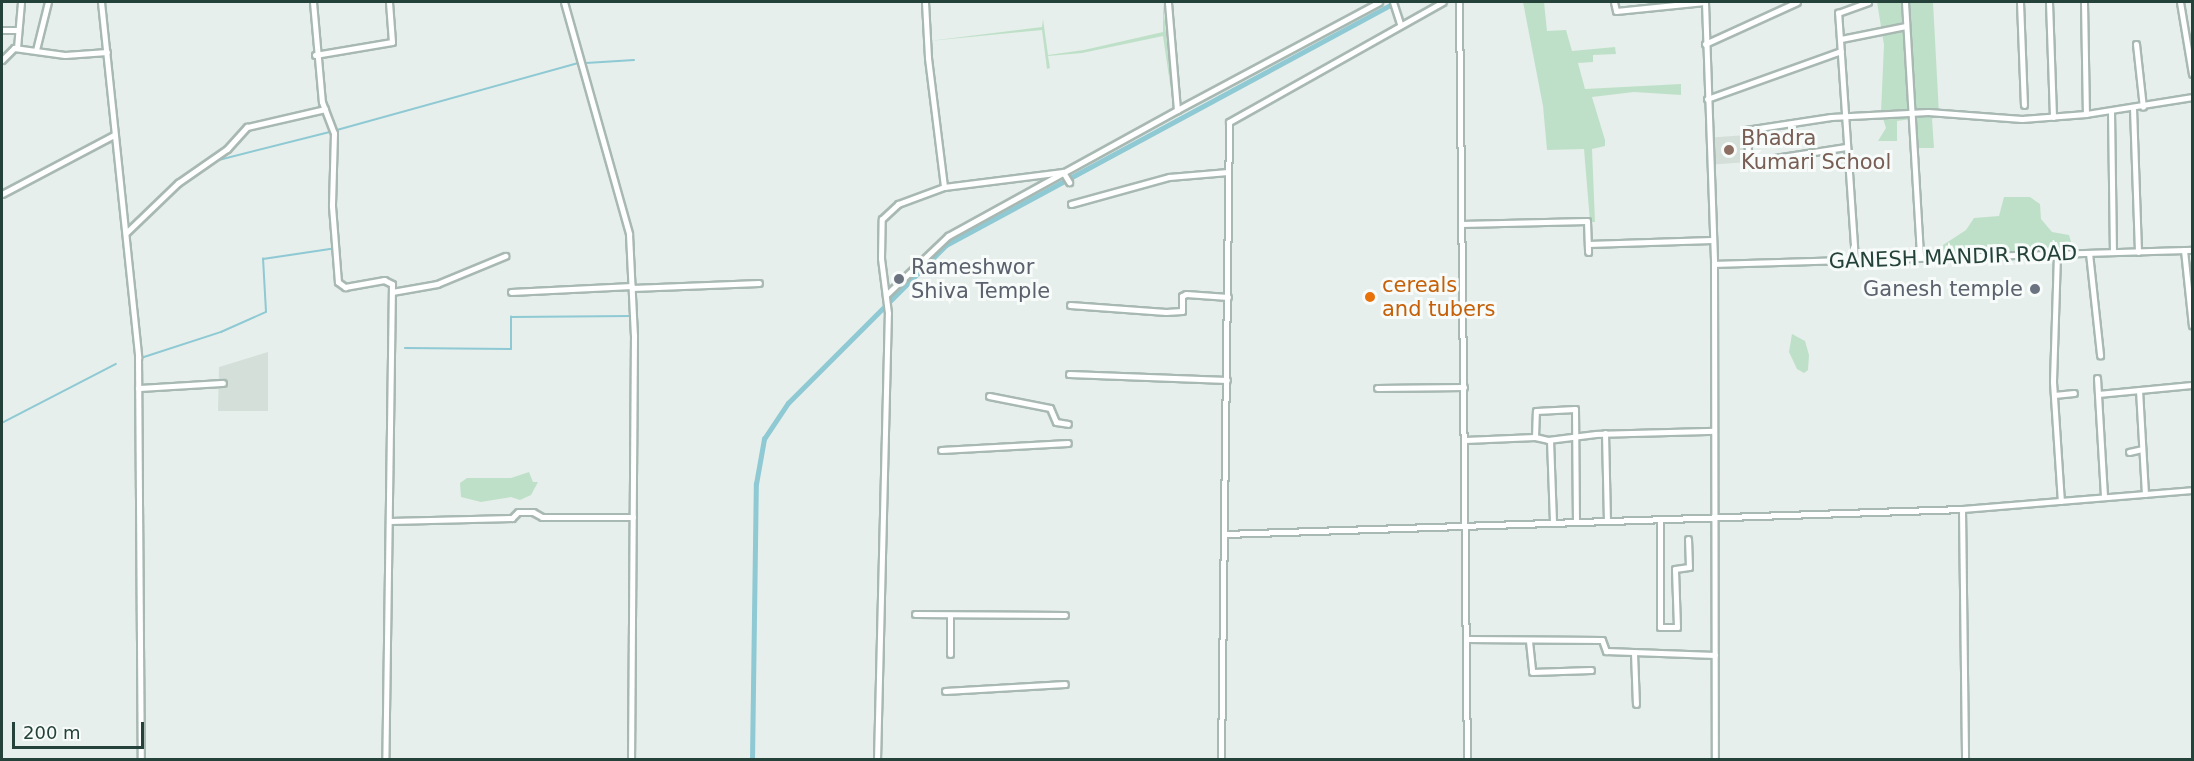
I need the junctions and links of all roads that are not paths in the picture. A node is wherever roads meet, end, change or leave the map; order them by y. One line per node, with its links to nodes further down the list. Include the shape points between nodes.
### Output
1 (21, 2): 25 (street)
2 (48, 2): 30 (street)
3 (101, 2): 32 (street)
4 (313, 2): 33 (street)
5 (389, 2): 33 (street, via 392,42)
6 (564, 2): 72 (street, via 623,202)
7 (926, 2): 53 (street, via 928,58)
8 (1168, 2): 42 (street)
9 (1379, 2): 42 (street)
10 (1443, 2): 22 (street)
11 (1459, 2): 56 (street)
12 (1614, 2): 13 (street, via 1616,11)
13 (1705, 2): 27 (street)
14 (1797, 2): 27 (street)
15 (1868, 2): 26 (street, via 1838,13)
16 (1905, 2): 23 (street)
17 (2020, 2): 38 (street)
18 (2049, 2): 47 (street)
19 (2084, 2): 45 (street)
20 (2180, 2): 35 (street)
21 (1394, 4): 22 (street)
22 (1400, 24): 50 (street, via 1229,122)
23 (1906, 26): 26 (street); 44 (street)
24 (2, 30): 25 (street)
25 (18, 30): 29 (street)
26 (1840, 39): 31 (street)
27 (1706, 44): 37 (street)
28 (2136, 44): 39 (street)
29 (18, 48): 30 (street); 34 (street)
30 (36, 50): 32 (street, via 65,56)
31 (1841, 51): 37 (street); 46 (street)
32 (106, 52): 48 (street)
33 (315, 55): 41 (street)
34 (2, 60)
35 (2193, 74)
36 (2193, 97): 39 (street)
37 (1707, 99): 58 (street)
38 (2024, 105)
39 (2143, 107): 40 (street)
40 (2133, 108): 43 (street); 64 (street)
41 (325, 109): 57 (street, via 247,127 227,148 178,183); 73 (street, via 334,133 332,206 338,282 345,286 384,280 392,284)
42 (1177, 110): 51 (street)
43 (2111, 111): 45 (street); 63 (street)
44 (1909, 114): 46 (street); 47 (street); 68 (street)
45 (2086, 114): 47 (street)
46 (1843, 117): 49 (street); 49 (street, via 1746,130 1749,162)
47 (2052, 117)
48 (114, 135): 54 (street); 57 (street)
49 (1846, 147): 69 (street)
50 (1228, 172): 55 (street, via 1169,177); 75 (street)
51 (1064, 174): 52 (street); 53 (street); 76 (street, via 948,236)
52 (1069, 182)
53 (944, 187): 76 (street, via 898,204 885,214 882,258)
54 (2, 193)
55 (1071, 204)
56 (1461, 224): 59 (street, via 1587,221); 85 (street)
57 (127, 232): 86 (street)
58 (1712, 240): 59 (street); 70 (street)
59 (1588, 244): 62 (street)
60 (2184, 250): 61 (street, GANESH MANDIR ROAD); 64 (street, GANESH MANDIR ROAD); 78 (street)
61 (2193, 250)
62 (1588, 252)
63 (2113, 252): 64 (street, GANESH MANDIR ROAD); 65 (street, GANESH MANDIR ROAD)
64 (2138, 252)
65 (2089, 253): 66 (street, GANESH MANDIR ROAD); 79 (street)
66 (2057, 254): 68 (street, GANESH MANDIR ROAD); 91 (street)
67 (505, 256): 73 (street, via 437,284)
68 (1920, 258): 69 (street, GANESH MANDIR ROAD)
69 (1855, 260): 70 (street, GANESH MANDIR ROAD)
70 (1714, 264): 94 (street)
71 (759, 283): 72 (street)
72 (632, 287): 74 (street); 109 (street)
73 (392, 292): 112 (street)
74 (511, 292)
75 (1228, 297): 77 (street, via 1186,294 1182,296 1182,311 1166,312); 82 (street)
76 (886, 298): 134 (street)
77 (1070, 305)
78 (2193, 326)
79 (2100, 355)
80 (1069, 374): 82 (street)
81 (2097, 378): 90 (street)
82 (1227, 380): 117 (street)
83 (223, 383): 86 (street)
84 (2193, 385): 88 (street)
85 (1464, 387): 87 (street); 98 (street)
86 (138, 388): 131 (street)
87 (1377, 388)
88 (2139, 390): 90 (street); 101 (street)
89 (2074, 393): 91 (street)
90 (2098, 394): 106 (street)
91 (2054, 395): 107 (street)
92 (988, 396): 93 (street, via 1050,408 1056,422)
93 (1068, 424)
94 (1714, 431): 95 (street); 110 (street)
95 (1605, 433): 97 (street); 113 (street)
96 (1535, 437): 97 (street, via 1536,411 1575,409); 98 (street); 99 (street)
97 (1576, 437): 99 (street); 115 (street)
98 (1465, 440): 116 (street)
99 (1550, 440): 114 (street)
100 (1068, 442): 102 (street)
101 (2142, 448): 103 (street); 105 (street)
102 (941, 450)
103 (2129, 452)
104 (2193, 490): 105 (street)
105 (2145, 494): 106 (street)
106 (2104, 497): 107 (street)
107 (2061, 501): 108 (street)
108 (1962, 509): 110 (street); 138 (street)
109 (633, 517): 112 (street, via 542,517 533,512 518,512 512,518); 133 (street)
110 (1715, 518): 111 (street); 126 (street)
111 (1660, 520): 113 (street); 118 (street, via 1660,627 1677,627 1675,569 1689,567)
112 (390, 521): 132 (street)
113 (1607, 521): 115 (street)
114 (1553, 522): 115 (street); 116 (street)
115 (1576, 522)
116 (1467, 528): 117 (street); 122 (street)
117 (1224, 534): 135 (street)
118 (1688, 539)
119 (915, 614): 120 (street)
120 (950, 615): 121 (street); 125 (street)
121 (1065, 615)
122 (1467, 639): 123 (street); 136 (street)
123 (1529, 641): 124 (street, via 1602,640 1606,651); 127 (street, via 1532,672)
124 (1634, 653): 126 (street); 130 (street)
125 (950, 654)
126 (1715, 655): 137 (street)
127 (1591, 670)
128 (1065, 684): 129 (street)
129 (945, 691)
130 (1636, 704)
131 (141, 759)
132 (385, 759)
133 (631, 759)
134 (877, 759)
135 (1221, 759)
136 (1467, 759)
137 (1715, 759)
138 (1965, 759)

